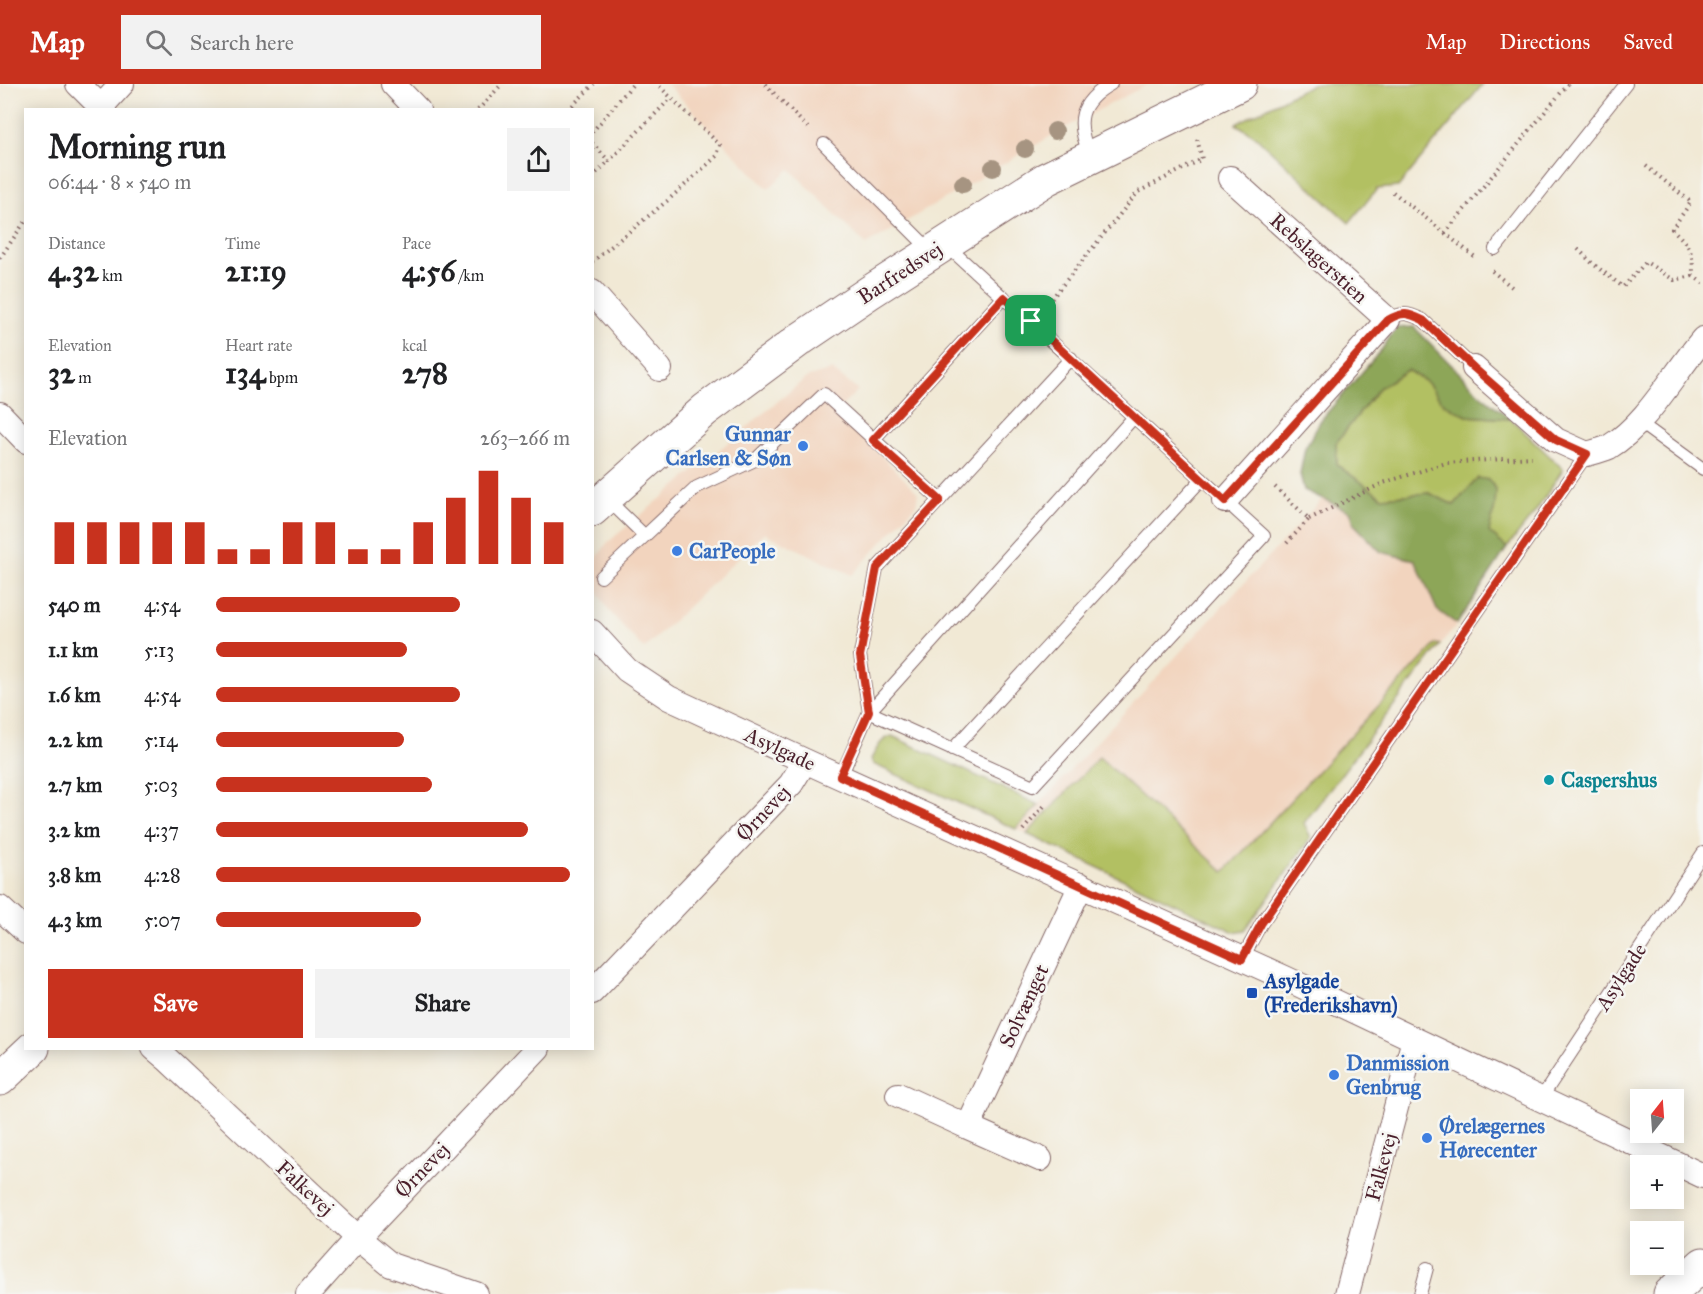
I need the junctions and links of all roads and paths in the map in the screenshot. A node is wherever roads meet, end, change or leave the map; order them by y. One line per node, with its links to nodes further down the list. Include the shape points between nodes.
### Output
1 (78, 84): 14 (street)
2 (122, 84): 14 (street)
3 (393, 84): 15 (street)
4 (502, 84): 16 (path)
5 (594, 84): 17 (path)
6 (633, 84): 18 (path)
7 (657, 84): 13 (path)
8 (765, 84): 20 (path)
9 (1111, 84): 22 (lane, via 1092,96 1083,114 1083,139)
10 (1240, 84): 22 (street, Barfredsvej)
11 (1568, 84): 29 (path)
12 (1626, 84): 31 (lane)
13 (670, 98): 23 (path); 34 (path, via 720,145 717,156)
14 (103, 108)
15 (416, 108)
16 (480, 108)
17 (570, 108)
18 (594, 130)
19 (1197, 138): 43 (path, via 1202,159 1138,192)
20 (824, 144): 30 (lane)
21 (594, 145): 23 (path)
22 (1091, 157): 30 (street, Barfredsvej, via 1046,179)
23 (609, 161): 25 (path)
24 (1646, 166): 37 (path, via 1691,202 1672,229 1686,242 1693,256)
25 (594, 175)
26 (1230, 178): 42 (street, Rebslagerstien)
27 (1393, 192): 29 (path)
28 (24, 223): 33 (path)
29 (1444, 233): 35 (path)
30 (939, 248): 41 (lane); 59 (street, Barfredsvej, via 799,340 705,410)
31 (1495, 249)
32 (1578, 249): 37 (path, via 1623,287 1646,262 1674,280)
33 (0, 258)
34 (594, 260)
35 (1482, 263)
36 (1491, 270): 39 (path)
37 (1693, 276): 38 (path)
38 (1703, 284)
39 (1513, 288)
40 (594, 294): 47 (street)
41 (1004, 297): 43 (lane); 52 (lane)
42 (1388, 320): 46 (lane, via 1405,313 1423,320); 58 (street, Rebslagerstien)
43 (1031, 321): 45 (lane)
44 (1696, 352): 50 (street)
45 (1071, 358): 49 (lane); 57 (lane)
46 (1474, 368): 53 (street, via 1556,440)
47 (660, 369)
48 (0, 414): 51 (street)
49 (1134, 417): 56 (lane); 64 (lane)
50 (1640, 423): 53 (street, via 1607,448); 55 (lane)
51 (24, 439)
52 (873, 440): 57 (lane); 61 (lane, via 824,394 755,460 697,488)
53 (1587, 454): 72 (lane, via 1261,924)
54 (1533, 457): 60 (path, via 1446,463 1383,483)
55 (1703, 469)
56 (1202, 479): 58 (lane); 65 (lane)
57 (940, 500): 64 (lane, via 877,568 860,656)
58 (1225, 501): 65 (lane, via 1264,536 1033,786)
59 (599, 504): 61 (lane)
60 (1309, 519)
61 (645, 536): 62 (lane)
62 (601, 577)
63 (594, 634): 66 (street, Asylgade, via 627,670 669,698)
64 (869, 712): 65 (lane); 67 (lane)
65 (952, 750)
66 (805, 761): 67 (street, Asylgade); 73 (street, Ørnevej, via 791,784)
67 (840, 776): 69 (street, Asylgade)
68 (1703, 853): 80 (lane, Asylgade)
69 (1081, 885): 72 (street, Asylgade); 81 (street, Solvænget)
70 (0, 908): 71 (street)
71 (24, 930)
72 (1242, 959): 74 (street, Asylgade)
73 (594, 990)
74 (1414, 1039): 80 (street, Asylgade); 89 (street, Falkevej)
75 (31, 1050): 78 (street)
76 (156, 1050): 84 (street, Falkevej)
77 (536, 1050): 84 (street, Ørnevej)
78 (0, 1078)
79 (898, 1095): 81 (street)
80 (1540, 1100): 83 (street, Asylgade)
81 (968, 1127): 82 (street)
82 (1040, 1160)
83 (1703, 1176)
84 (358, 1238): 87 (street, Ørnevej); 88 (street, Falkevej, via 391,1265)
85 (1703, 1264): 91 (street)
86 (1427, 1268): 90 (lane)
87 (308, 1294)
88 (476, 1294)
89 (1347, 1294)
90 (1420, 1294)
91 (1670, 1294)

